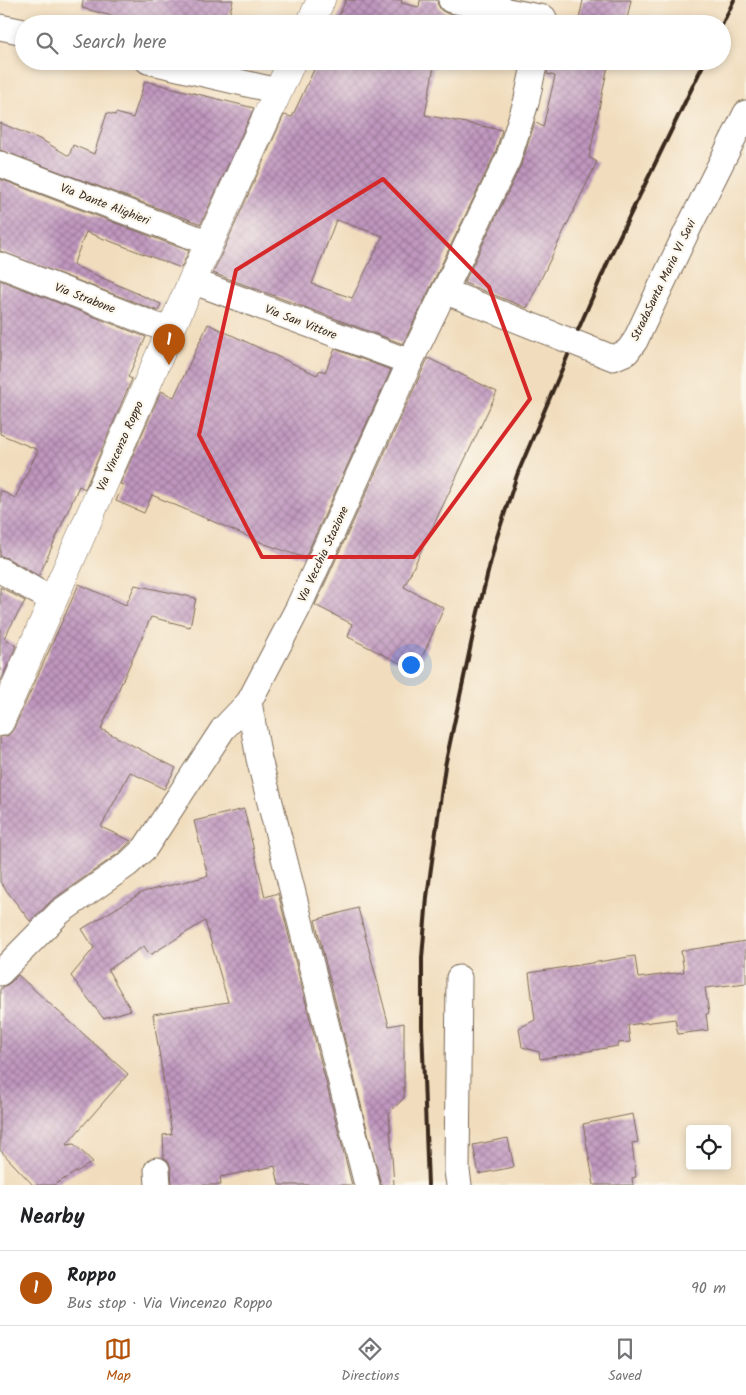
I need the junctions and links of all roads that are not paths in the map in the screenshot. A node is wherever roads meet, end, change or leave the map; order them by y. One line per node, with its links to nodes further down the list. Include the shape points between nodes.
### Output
1 (321, 0): 4 (street)
2 (451, 0): 3 (street)
3 (545, 14)
4 (314, 15)
5 (0, 27): 6 (street)
6 (15, 30)
7 (187, 70): 10 (street)
8 (288, 70): 10 (street, Via Vincenzo Roppo)
9 (533, 70): 16 (street, Via Vecchia Stazione, via 508,160)
10 (278, 91): 13 (street, Via Vincenzo Roppo)
11 (746, 113): 16 (street, StradaSanta Maria VI Savi, via 627,352 613,358)
12 (0, 164): 13 (street, Via Dante Alighieri)
13 (209, 243): 15 (street, Via Vincenzo Roppo)
14 (0, 265): 17 (street, Via Strabone)
15 (192, 281): 17 (street, Via Vincenzo Roppo); 18 (street, Via San Vittore)
16 (444, 291): 18 (street, Via Vecchia Stazione)
17 (170, 332): 20 (street, Via Vincenzo Roppo)
18 (410, 362): 21 (street, Via Vecchia Stazione, via 298,608)
19 (0, 570): 20 (street)
20 (52, 600): 22 (street, Via Vincenzo Roppo)
21 (249, 702): 23 (street, Via Vecchia Stazione, via 223,729 145,848 128,864 60,912); 25 (street, via 261,768)
22 (0, 722)
23 (0, 973)
24 (459, 978): 26 (street)
25 (367, 1185)
26 (458, 1185)

